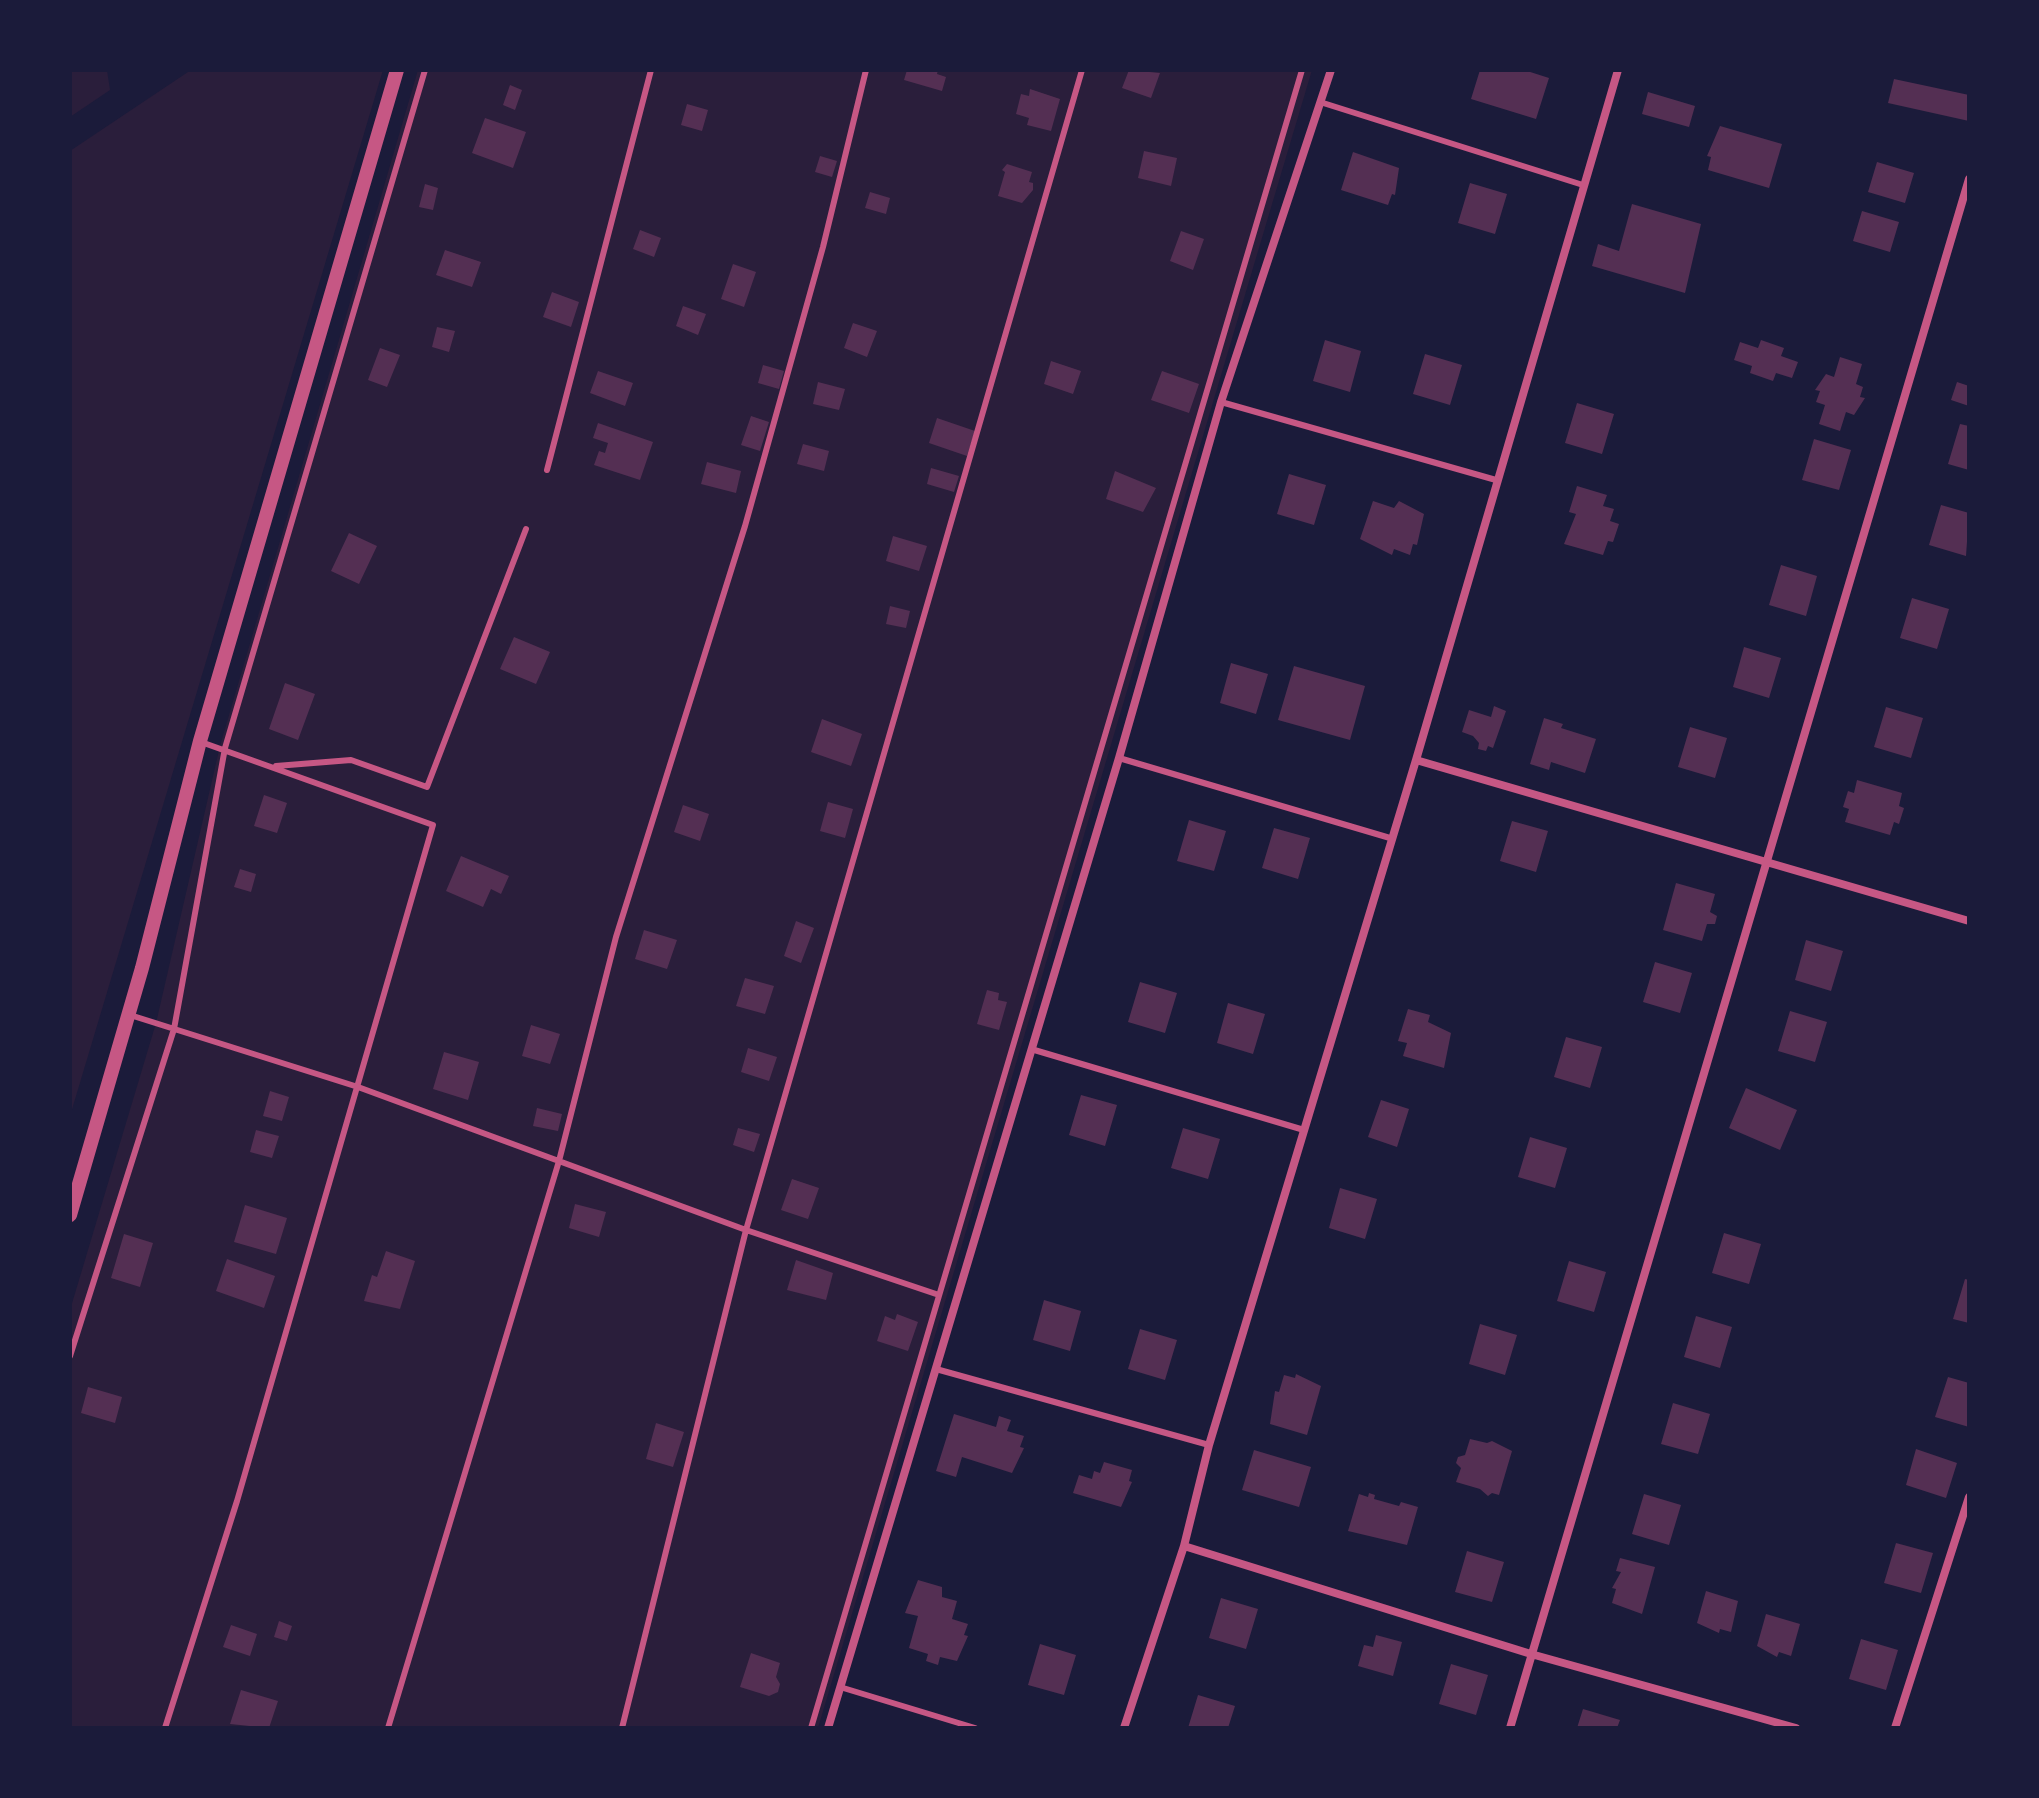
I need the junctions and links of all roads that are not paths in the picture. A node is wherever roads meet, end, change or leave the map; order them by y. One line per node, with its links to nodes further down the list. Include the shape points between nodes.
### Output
1 (397, 70): 16 (street)
2 (425, 70): 17 (lane)
3 (651, 70): 13 (lane)
4 (866, 70): 29 (lane, via 745,526 616,937)
5 (1082, 70): 31 (lane)
6 (1302, 70): 32 (lane)
7 (1331, 70): 9 (street)
8 (1618, 70): 11 (street)
9 (1320, 102): 11 (lane); 12 (street)
10 (1969, 179): 22 (street)
11 (1583, 185): 14 (street)
12 (1221, 402): 14 (lane); 18 (street)
13 (547, 470)
14 (1496, 480): 19 (street)
15 (526, 529): 20 (lane, via 427,787 351,760)
16 (200, 741): 17 (lane); 24 (street)
17 (225, 748): 20 (lane); 25 (lane)
18 (1119, 758): 21 (lane); 26 (street)
19 (1416, 760): 21 (street); 22 (street)
20 (273, 766): 27 (lane, via 433,825)
21 (1390, 838): 28 (street)
22 (1764, 863): 23 (street); 38 (street)
23 (1969, 921)
24 (128, 1014): 25 (lane); 30 (street)
25 (174, 1029): 27 (lane); 33 (lane)
26 (1031, 1049): 28 (lane); 34 (street)
27 (358, 1087): 29 (lane); 40 (lane)
28 (1304, 1130): 35 (street)
29 (559, 1161): 31 (lane); 41 (lane)
30 (70, 1215)
31 (746, 1230): 32 (lane); 42 (lane)
32 (939, 1295): 43 (lane)
33 (70, 1356)
34 (936, 1369): 35 (lane); 39 (street)
35 (1209, 1445): 37 (street)
36 (1969, 1497): 49 (street)
37 (1184, 1546): 38 (street); 46 (street)
38 (1531, 1654): 47 (street); 48 (street)
39 (840, 1687): 44 (street); 45 (lane)
40 (165, 1728)
41 (388, 1728)
42 (622, 1728)
43 (811, 1728)
44 (828, 1728)
45 (975, 1728)
46 (1124, 1728)
47 (1510, 1728)
48 (1796, 1728)
49 (1895, 1728)

